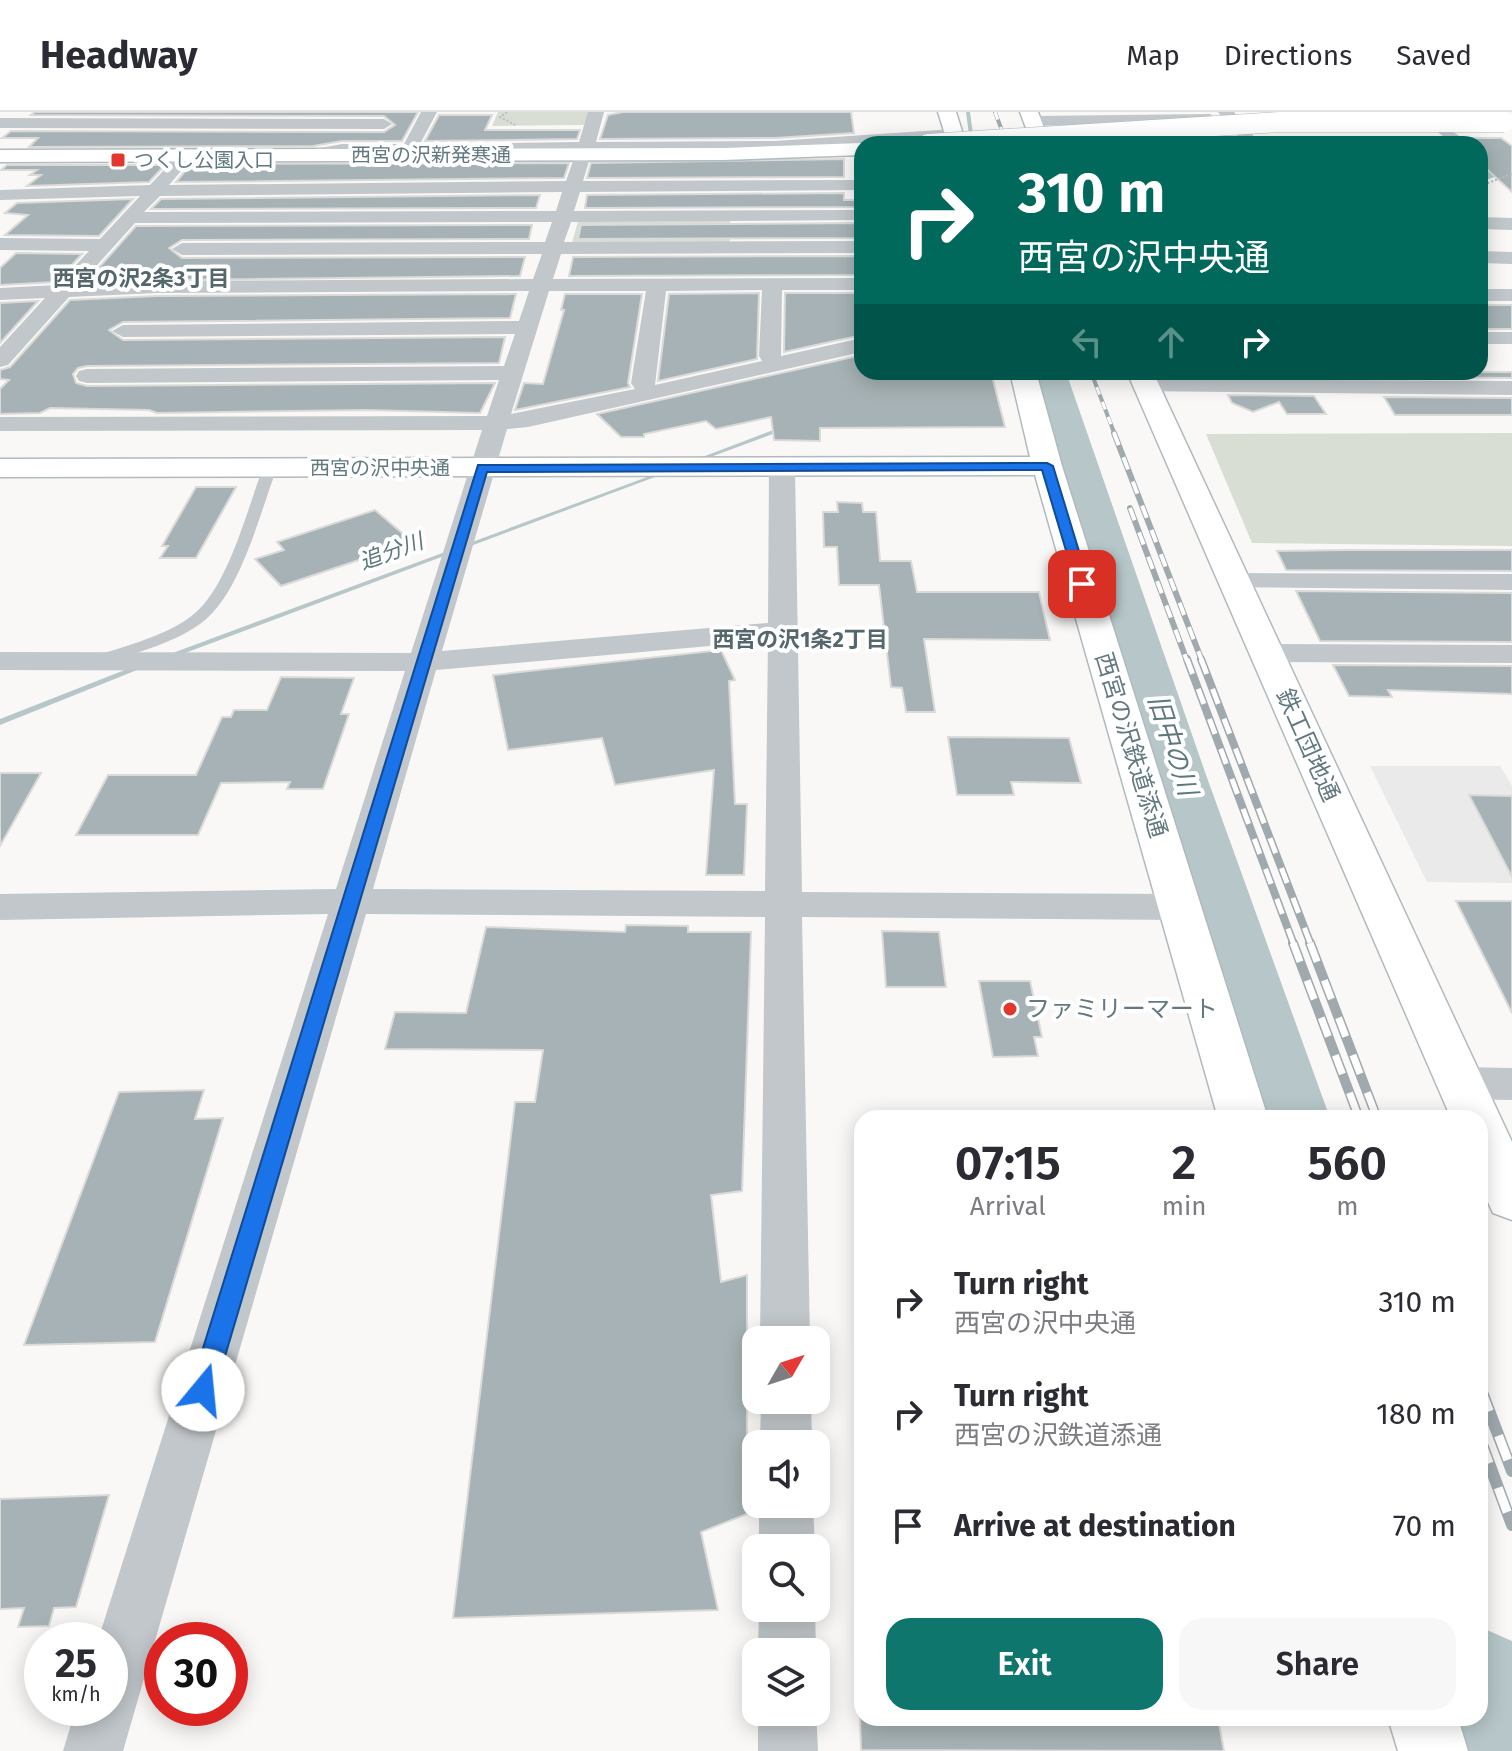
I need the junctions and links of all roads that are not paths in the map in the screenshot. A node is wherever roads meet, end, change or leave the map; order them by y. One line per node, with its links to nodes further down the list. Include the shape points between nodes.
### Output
1 (947, 112): 12 (street)
2 (1031, 116): 6 (street); 13 (street)
3 (161, 118): 7 (street); 9 (street)
4 (1430, 118): 6 (street); 8 (street); 17 (street)
5 (593, 120): 10 (street); 23 (street)
6 (1233, 120): 15 (street); 16 (street)
7 (424, 121): 11 (street); 19 (street)
8 (1512, 122): 14 (street, bridge, via 1280,122)
9 (0, 123)
10 (570, 127)
11 (445, 128)
12 (955, 136)
13 (1038, 136)
14 (1056, 136)
15 (1126, 136)
16 (1246, 136)
17 (1452, 136)
18 (854, 143): 23 (street)
19 (409, 149): 22 (street); 23 (street)
20 (854, 149): 22 (street, 西宮の沢新発寒通)
21 (187, 155): 22 (street, 西宮の沢新発寒通); 24 (street, 西宮の沢新発寒通); 28 (street)
22 (297, 155): 23 (street, via 335,161)
23 (583, 155): 25 (street); 27 (street)
24 (0, 156)
25 (854, 156)
26 (854, 185): 27 (street)
27 (573, 186): 28 (street); 31 (street)
28 (154, 191): 29 (street); 32 (street)
29 (0, 195)
30 (854, 215): 31 (street)
31 (563, 216): 33 (street); 40 (street)
32 (128, 218): 33 (street); 37 (street)
33 (203, 218): 39 (street)
34 (1488, 223): 35 (street)
35 (1512, 224)
36 (0, 244): 37 (street)
37 (103, 245): 48 (street)
38 (854, 247): 40 (street)
39 (182, 249): 40 (street); 47 (street)
40 (552, 249): 45 (street)
41 (1488, 257): 42 (street)
42 (1512, 258)
43 (772, 284): 44 (street); 46 (street); 58 (street, via 770,356)
44 (854, 284)
45 (541, 285): 46 (street); 47 (street); 52 (street)
46 (657, 285): 65 (street, via 642,383)
47 (157, 287): 48 (street); 55 (street)
48 (63, 293): 49 (street); 57 (street)
49 (0, 294)
50 (1488, 295): 51 (street)
51 (1512, 295)
52 (528, 327): 55 (street); 59 (street)
53 (1488, 338): 54 (street)
54 (1512, 338)
55 (114, 342): 64 (street)
56 (854, 347): 58 (street)
57 (0, 360)
58 (776, 365): 65 (street)
59 (513, 373): 64 (street); 66 (street)
60 (1025, 380): 69 (street, 西宮の沢鉄道添通)
61 (1143, 380): 74 (street, 鉄工団地通)
62 (1310, 380): 63 (street)
63 (1494, 383)
64 (77, 388): 68 (street)
65 (650, 393): 66 (street)
66 (497, 423): 68 (street); 72 (street)
67 (0, 424): 68 (street)
68 (49, 425)
69 (1047, 466): 73 (street, 西宮の沢中央通); 85 (street, 西宮の沢鉄道添通)
70 (0, 468): 71 (street, 西宮の沢中央通)
71 (270, 468): 72 (street, 西宮の沢中央通); 80 (lane, via 208,610 180,629)
72 (482, 468): 73 (street, 西宮の沢中央通); 81 (street)
73 (782, 468): 76 (street)
74 (1234, 581): 75 (street); 77 (street, 鉄工団地通)
75 (1512, 582)
76 (782, 631): 81 (street); 83 (street)
77 (1266, 653): 78 (street); 87 (street, 鉄工団地通)
78 (1512, 654)
79 (0, 661): 80 (street)
80 (106, 661): 81 (street)
81 (423, 662): 82 (street)
82 (351, 901): 83 (street); 84 (street); 92 (street)
83 (782, 904): 85 (street); 91 (street)
84 (0, 907)
85 (1179, 907): 88 (street, 西宮の沢鉄道添通)
86 (1512, 1084): 87 (street)
87 (1472, 1109)
88 (1241, 1110)
89 (1488, 1145): 90 (street, 鉄工団地通)
90 (1512, 1198)
91 (785, 1326)
92 (128, 1636)
93 (101, 1726): 96 (street)
94 (788, 1726): 97 (street)
95 (1425, 1726): 98 (street)
96 (93, 1751)
97 (788, 1751)
98 (1433, 1751)

